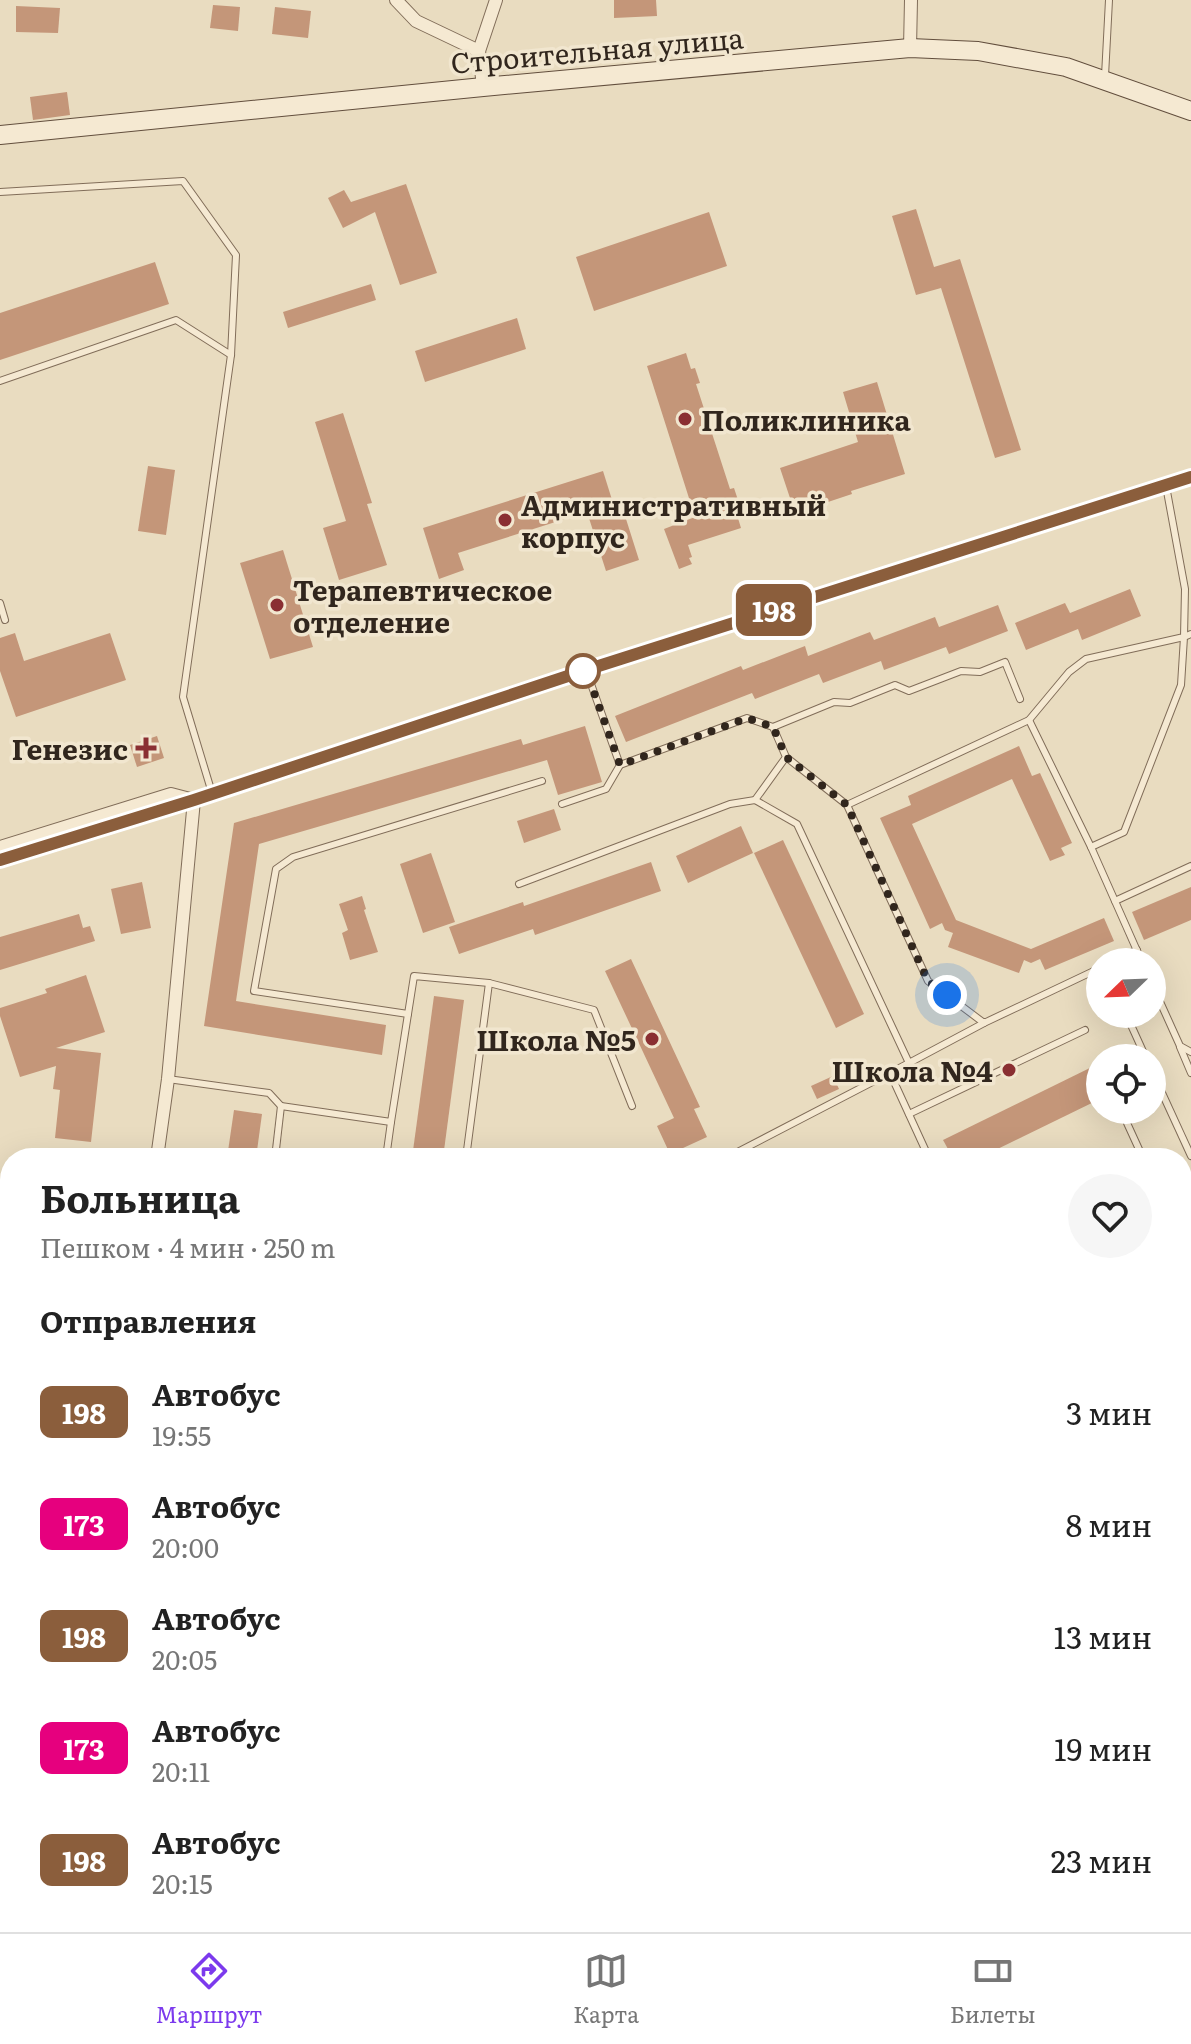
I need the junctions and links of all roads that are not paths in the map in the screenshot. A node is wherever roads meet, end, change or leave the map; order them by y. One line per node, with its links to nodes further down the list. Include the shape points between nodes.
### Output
1 (396, 0): 6 (street, via 416,21)
2 (496, 0): 6 (street)
3 (911, 0): 5 (street)
4 (1109, 0): 7 (lane)
5 (910, 48): 7 (main road, Строительная улица, via 978,51 1066,67); 8 (main road, Строительная улица)
6 (479, 51): 8 (street)
7 (1105, 81): 9 (main road, Строительная улица)
8 (483, 87): 10 (main road, Строительная улица)
9 (1191, 111)
10 (0, 135)
11 (0, 192): 12 (lane, via 183,181 236,255)
12 (231, 355): 13 (lane, via 176,320); 26 (lane, via 183,697)
13 (0, 381)
14 (1191, 477): 15 (street)
15 (1166, 486): 18 (lane); 19 (street)
16 (0, 603): 17 (lane)
17 (5, 620)
18 (1188, 635): 21 (lane, via 1086,659); 32 (lane, via 1181,685 1124,832)
19 (586, 670): 24 (lane); 26 (street)
20 (1020, 699): 22 (lane, via 1005,662 980,672 961,671 909,691 895,685 850,703 834,702)
21 (1029, 720): 30 (lane); 32 (lane)
22 (773, 727): 23 (lane); 24 (lane, via 747,718)
23 (786, 757): 28 (lane); 30 (lane)
24 (620, 765): 29 (lane, via 606,789)
25 (542, 781): 40 (lane, via 293,857 276,869 254,991)
26 (212, 793): 27 (street)
27 (194, 800): 31 (street, via 171,794); 33 (street); 49 (street)
28 (755, 800): 35 (lane, via 730,804); 46 (lane, via 797,824)
29 (562, 804)
30 (847, 805): 42 (lane, via 928,981)
31 (0, 847)
32 (1091, 847): 36 (lane)
33 (0, 860)
34 (1191, 866): 36 (lane)
35 (519, 884)
36 (1115, 901): 37 (lane)
37 (1136, 948)
38 (1086, 975): 42 (lane)
39 (489, 983): 40 (lane, via 414,976); 52 (lane, via 594,1010); 60 (lane)
40 (408, 1014): 54 (lane)
41 (1166, 1015): 44 (lane)
42 (984, 1023): 46 (lane)
43 (1085, 1030): 53 (lane)
44 (1180, 1046): 45 (lane); 48 (lane)
45 (1191, 1052)
46 (909, 1063): 47 (lane)
47 (890, 1073): 53 (lane); 61 (lane)
48 (1191, 1073)
49 (168, 1079): 51 (lane, via 269,1093); 57 (street)
50 (1166, 1098): 56 (lane)
51 (281, 1106): 54 (lane); 58 (lane)
52 (632, 1106)
53 (909, 1114): 62 (lane)
54 (391, 1122): 59 (lane)
55 (1127, 1124): 63 (lane)
56 (1188, 1140)
57 (158, 1148)
58 (276, 1148)
59 (387, 1148)
60 (467, 1148)
61 (745, 1148)
62 (924, 1148)
63 (1138, 1148)

